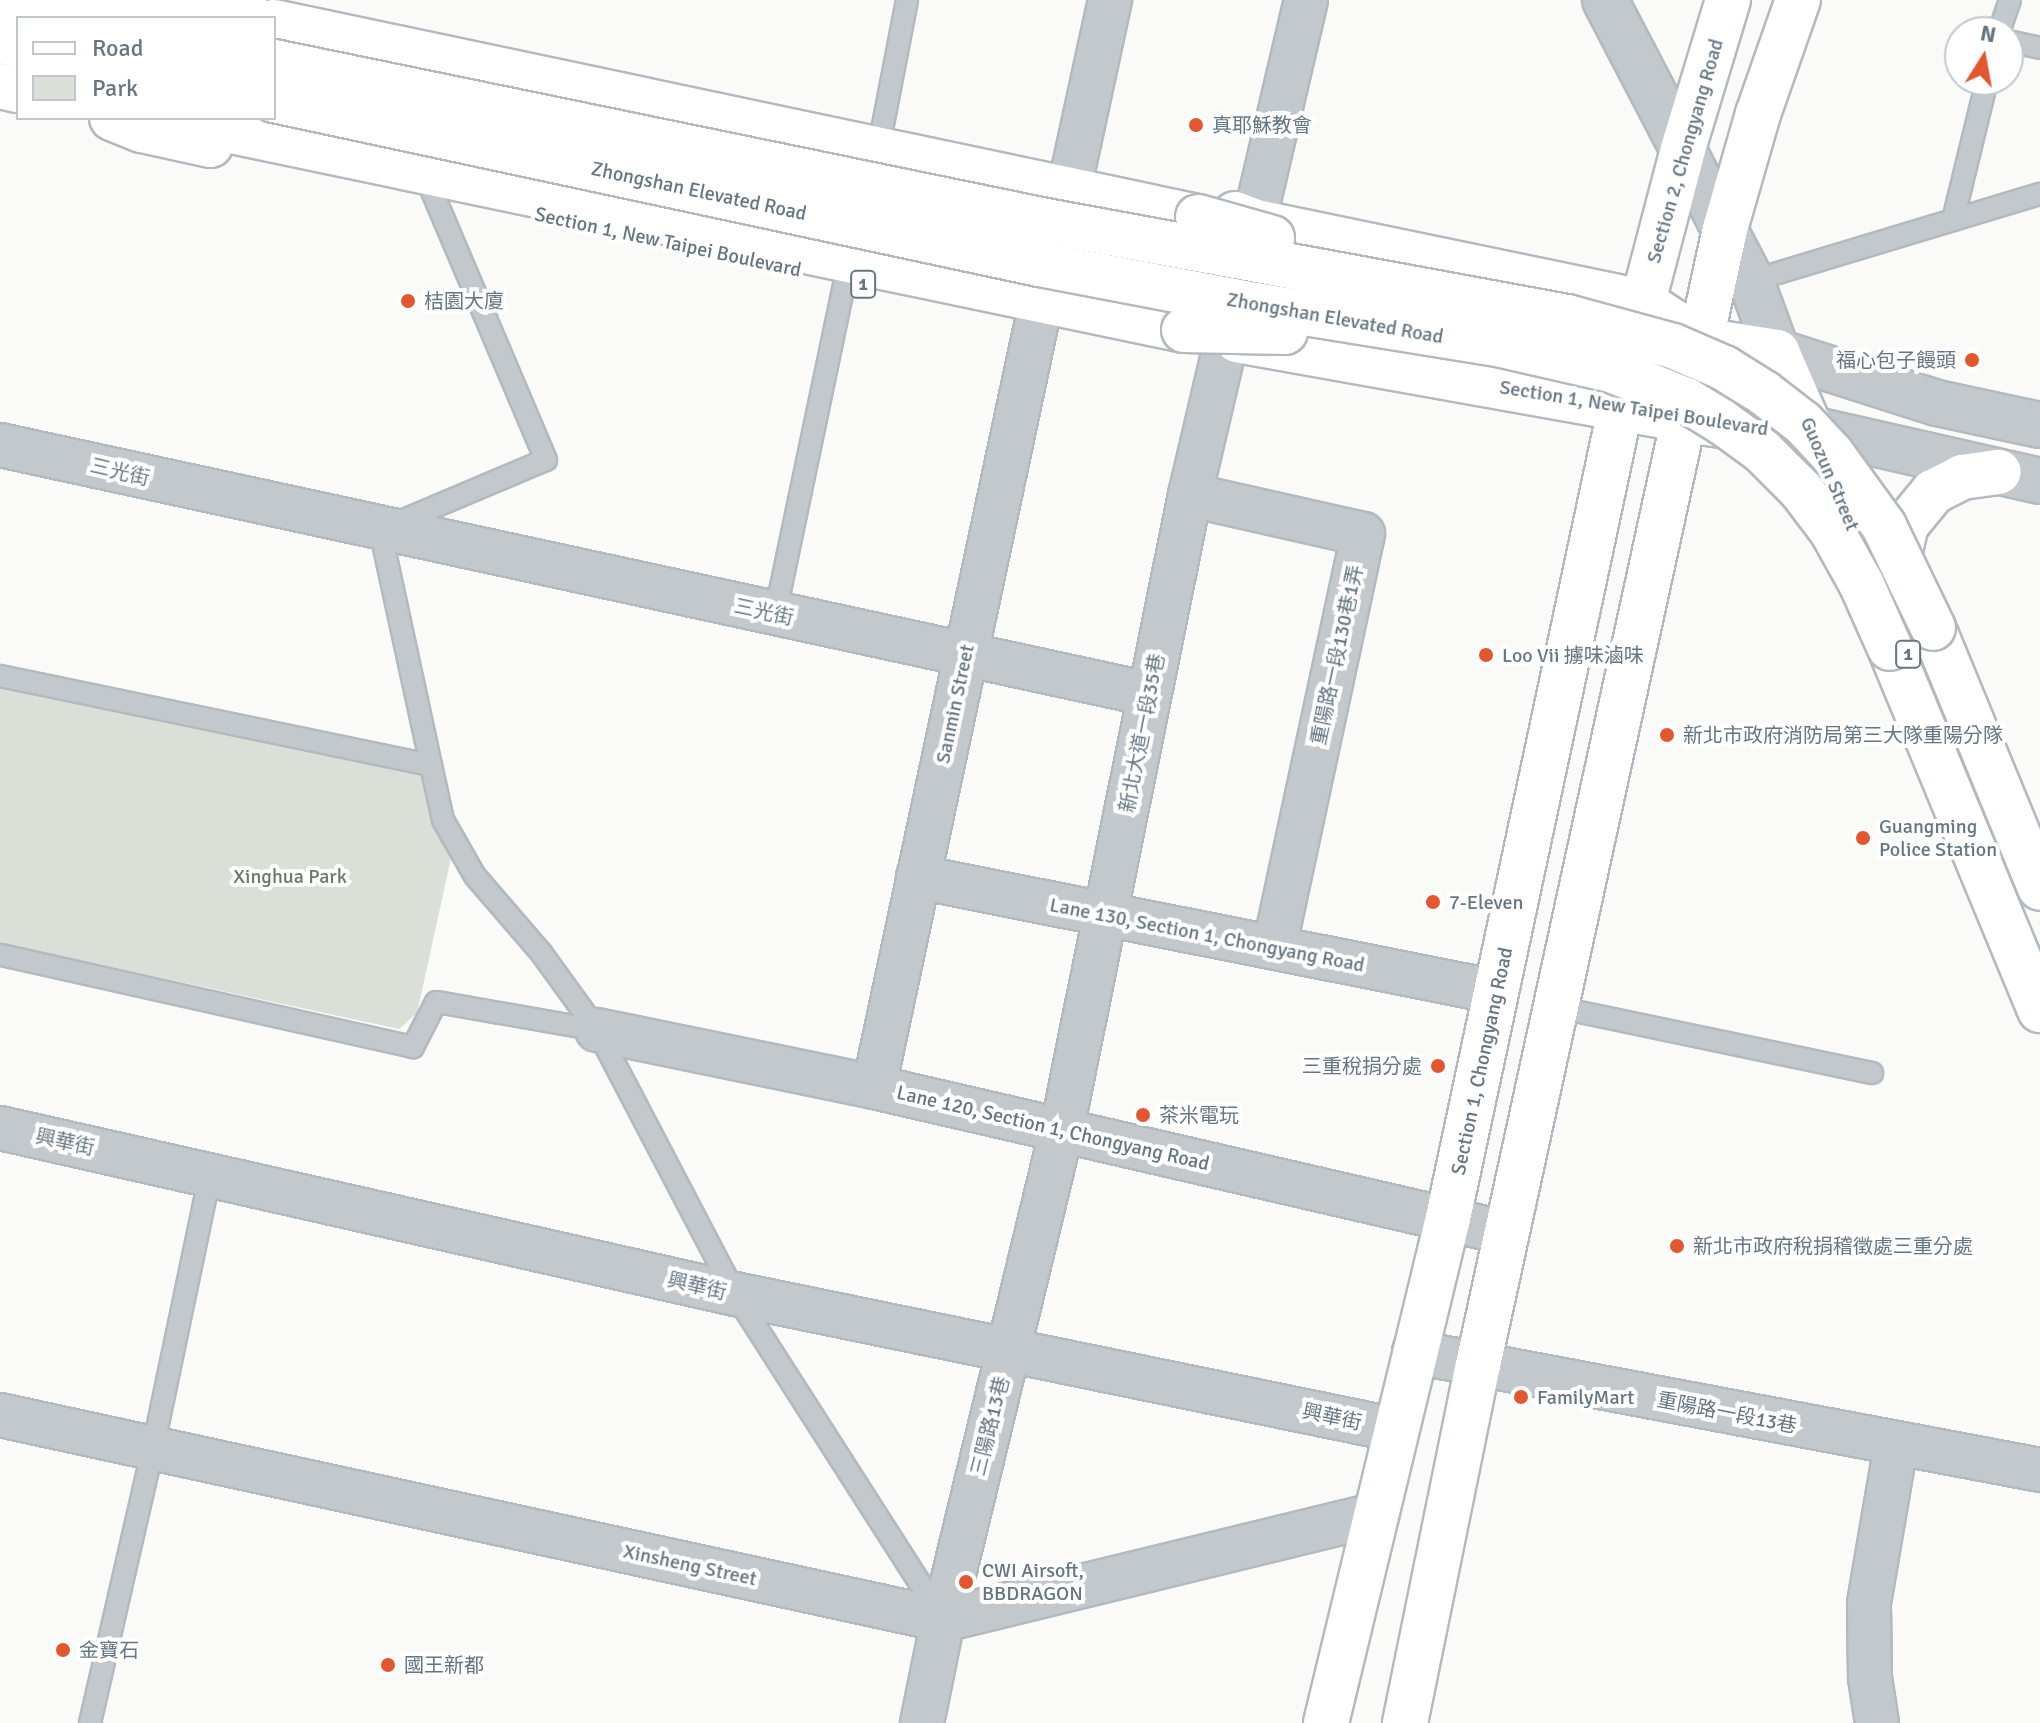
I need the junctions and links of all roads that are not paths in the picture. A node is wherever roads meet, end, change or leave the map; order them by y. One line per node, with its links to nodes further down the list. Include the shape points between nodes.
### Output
1 (80, 0): 12 (main road)
2 (168, 0): 13 (main road)
3 (256, 0): 22 (main road)
4 (907, 0): 22 (lane)
5 (1110, 0): 24 (street)
6 (1306, 0): 28 (street, 新北大道一段35巷)
7 (1605, 0): 23 (street)
8 (1728, 0): 23 (main road, Section 2, Chongyang Road)
9 (1798, 0): 29 (main road)
10 (0, 5): 11 (main road)
11 (50, 16)
12 (146, 16)
13 (244, 16)
14 (276, 22): 33 (main road, bridge, via 1198,217)
15 (276, 42): 28 (main road, via 1204,231)
16 (276, 62): 33 (main road, Zhongshan Elevated Road / 1, bridge, via 1061,224)
17 (1983, 96): 27 (lane)
18 (276, 100): 35 (main road, Zhongshan Elevated Road / 1, bridge, via 1054,267)
19 (117, 120): 25 (main road, Section 1, New Taipei Boulevard / 1, via 142,130)
20 (179, 120): 35 (main road, bridge, via 1184,330)
21 (274, 120): 36 (main road, Section 1, New Taipei Boulevard / 1, via 1190,316)
22 (882, 130): 24 (main road)
23 (1683, 149): 29 (street); 32 (main road, Section 2, Chongyang Road)
24 (1073, 171): 28 (main road, via 1212,204)
25 (432, 191): 30 (main road, Section 1, New Taipei Boulevard / 1); 47 (lane, via 546,460)
26 (2040, 194): 27 (lane)
27 (1953, 220): 31 (lane)
28 (1256, 222): 32 (main road); 36 (street, 新北大道一段35巷)
29 (1725, 229): 31 (main road)
30 (845, 280): 34 (main road, Section 1, New Taipei Boulevard / 1); 49 (lane)
31 (1732, 286): 37 (main road); 38 (street, Guozun Street)
32 (1643, 302): 37 (main road); 39 (main road, Section 1, Chongyang Road)
33 (1505, 305): 55 (main road, Zhongshan Elevated Road / 1, bridge, via 1620,329 1724,368 1803,423 1832,454 1884,526 1912,581)
34 (1037, 321): 36 (main road, Section 1, New Taipei Boulevard / 1, via 1185,347); 50 (street, Sanmin Street)
35 (1431, 334): 62 (main road, Zhongshan Elevated Road / 1, bridge, via 1563,358 1661,389 1722,422 1762,451 1801,490 1861,583)
36 (1227, 338): 39 (main road, Section 1, New Taipei Boulevard / 1); 46 (street, 新北大道一段35巷)
37 (1701, 340): 38 (main road); 40 (main road)
38 (1777, 352): 41 (street, via 1937,403); 42 (main road, Guozun Street / 1)
39 (1619, 408): 40 (main road, Section 1, New Taipei Boulevard / 1); 60 (main road, Section 1, Chongyang Road)
40 (1685, 420): 43 (main road, Section 1, New Taipei Boulevard / 1); 61 (main road)
41 (2040, 425)
42 (1820, 430): 43 (main road, Section 1, New Taipei Boulevard / 1); 45 (street, Section 1, New Taipei Boulevard); 48 (main road, Guozun Street / 1)
43 (1763, 431): 48 (main road, via 1833,509)
44 (0, 445): 47 (street, 三光街)
45 (2019, 476): 48 (main road, via 1962,477 1933,492 1906,525)
46 (1190, 495): 52 (street, 新北大道一段35巷); 57 (street, 重陽路一段130巷1弄, via 1363,534)
47 (380, 530): 49 (street, 三光街); 53 (lane)
48 (1884, 598): 59 (main road, Guozun Street / 1)
49 (775, 615): 50 (street, 三光街)
50 (966, 655): 52 (street, 三光街); 54 (street, Sanmin Street)
51 (0, 676): 53 (lane)
52 (1149, 694): 56 (street, 新北大道一段35巷)
53 (431, 765): 63 (lane, via 443,820 475,876 542,954)
54 (918, 877): 56 (street, Lane 130, Section 1, Chongyang Road); 65 (street, Sanmin Street)
55 (2040, 888)
56 (1106, 915): 57 (street, Lane 130, Section 1, Chongyang Road); 67 (street, 新北大道一段35巷)
57 (1274, 948): 60 (street, Lane 130, Section 1, Chongyang Road)
58 (0, 955): 63 (lane, via 413,1047 436,1002)
59 (2040, 957)
60 (1497, 992): 69 (main road, Section 1, Chongyang Road)
61 (1556, 1007): 64 (lane); 70 (main road)
62 (2040, 1010)
63 (597, 1030): 65 (street, Lane 120, Section 1, Chongyang Road); 71 (lane)
64 (1872, 1073)
65 (874, 1087): 67 (street, Lane 120, Section 1, Chongyang Road)
66 (0, 1128): 68 (street, 興華街)
67 (1062, 1129): 69 (street, Lane 120, Section 1, Chongyang Road); 72 (street, 三陽路13巷)
68 (210, 1174): 71 (street, 興華街); 78 (lane)
69 (1448, 1218): 70 (street, Lane 120, Section 1, Chongyang Road); 73 (main road, Section 1, Chongyang Road)
70 (1507, 1233): 74 (main road)
71 (735, 1294): 72 (street, 興華街); 81 (lane)
72 (1009, 1349): 76 (street, 興華街); 81 (street, 三陽路13巷)
73 (1414, 1352): 74 (street, 重陽路一段13巷); 76 (main road, Section 1, Chongyang Road)
74 (1478, 1365): 77 (street, 重陽路一段13巷); 85 (main road)
75 (0, 1415): 78 (street, Xinsheng Street)
76 (1397, 1430): 80 (main road, Section 1, Chongyang Road)
77 (1896, 1445): 79 (street, 重陽路一段13巷); 86 (street, via 1869,1603)
78 (153, 1448): 81 (street, Xinsheng Street); 82 (lane)
79 (2040, 1470)
80 (1377, 1514): 81 (street, Xinsheng Street); 84 (main road, Section 1, Chongyang Road)
81 (943, 1620): 83 (street, 三陽路13巷)
82 (90, 1723)
83 (922, 1723)
84 (1326, 1723)
85 (1405, 1723)
86 (1877, 1723)

